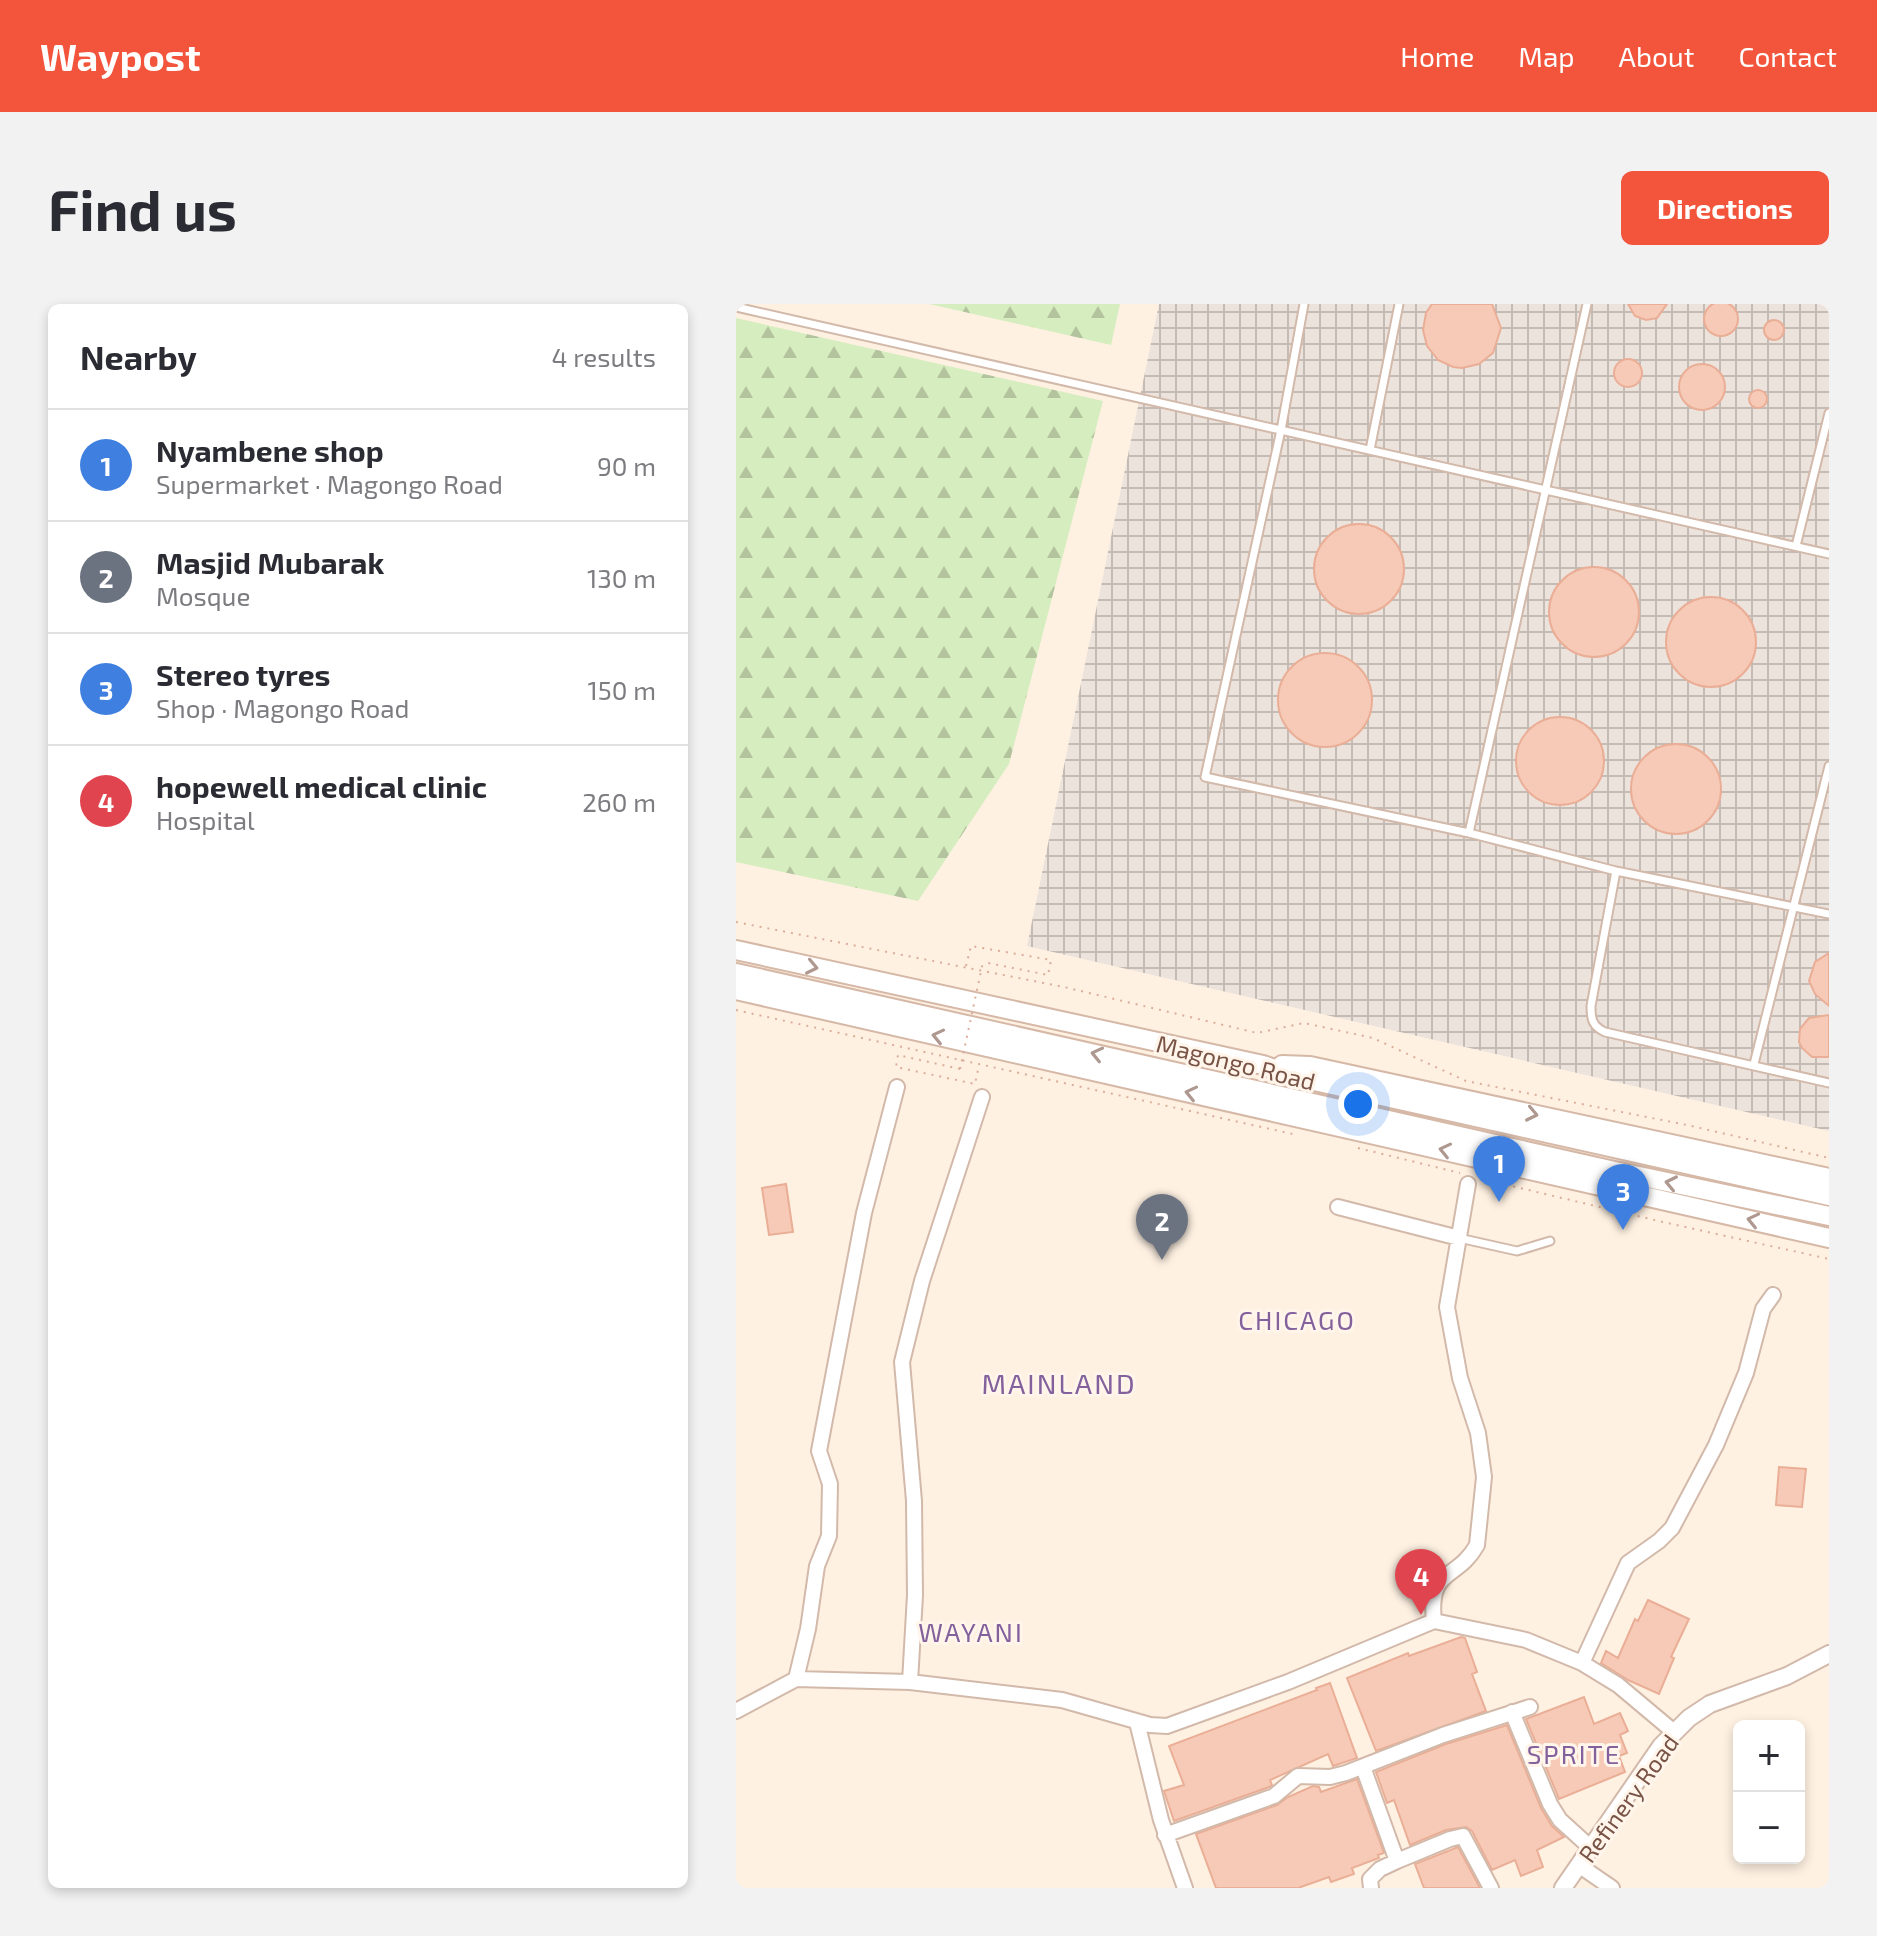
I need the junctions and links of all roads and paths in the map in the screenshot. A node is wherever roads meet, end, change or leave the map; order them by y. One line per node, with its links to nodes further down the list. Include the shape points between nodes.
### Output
1 (1304, 304): 6 (lane)
2 (1399, 304): 7 (lane)
3 (1587, 304): 8 (lane)
4 (736, 307): 6 (lane)
5 (1829, 413): 9 (lane)
6 (1281, 430): 7 (lane); 12 (lane, via 1205,777)
7 (1370, 450): 8 (lane)
8 (1546, 490): 9 (lane); 12 (lane)
9 (1796, 546): 10 (lane)
10 (1829, 554)
11 (1829, 766): 14 (lane)
12 (1469, 833): 13 (lane)
13 (1616, 871): 14 (lane); 23 (lane, via 1591,1006 1593,1023 1605,1032)
14 (1794, 905): 15 (lane); 23 (lane)
15 (1829, 914)
16 (736, 922): 18 (path)
17 (736, 950): 24 (main road, Magongo Road, one-way to 24)
18 (966, 968): 22 (path, bridge, via 971,946 1051,960 1048,975 983,962 960,1069 898,1055 896,1067 975,1084); 30 (path, via 1257,1033 1304,1023 1373,1038 1466,1081)
19 (736, 973): 35 (main road, one-way to 19)
20 (736, 990): 37 (main road, one-way to 20)
21 (736, 1010): 22 (path)
22 (979, 1064): 28 (path)
23 (1754, 1064): 25 (lane)
24 (1263, 1065): 32 (main road, one-way to 32, via 1310,1066); 33 (main road, Magongo Road, via 1301,1078)
25 (1829, 1083)
26 (897, 1087): 44 (street, via 864,1213 819,1451 830,1484 829,1536 817,1566)
27 (982, 1097): 45 (street, via 922,1281 902,1362 914,1501)
28 (1296, 1134)
29 (1356, 1148): 31 (path)
30 (1829, 1158)
31 (1470, 1178): 36 (street); 39 (path)
32 (1829, 1178)
33 (1829, 1196)
34 (1338, 1207): 36 (street)
35 (1829, 1216)
36 (1459, 1238): 38 (lane, via 1517,1251); 41 (street, via 1447,1307 1484,1477 1477,1545 1437,1585)
37 (1829, 1238)
38 (1550, 1241)
39 (1829, 1259)
40 (1773, 1295): 43 (street, via 1763,1309 1746,1373 1716,1445 1672,1528 1628,1563)
41 (1434, 1621): 43 (street, via 1526,1640); 49 (street, via 1167,1726)
42 (1829, 1654): 50 (street, Refinery Road, via 1787,1676 1710,1704)
43 (1582, 1663): 50 (street)
44 (796, 1679): 45 (street); 47 (street)
45 (910, 1682): 49 (street, via 1062,1700)
46 (1530, 1707): 48 (street)
47 (736, 1711)
48 (1512, 1712): 51 (street); 53 (street, via 1550,1804)
49 (1137, 1722): 52 (street)
50 (1674, 1732): 53 (street, Refinery Road)
51 (1363, 1767): 52 (street, via 1330,1777 1298,1776 1274,1796); 54 (street)
52 (1165, 1835): 56 (street)
53 (1592, 1849): 55 (street, Refinery Road)
54 (1397, 1861): 57 (street, via 1373,1874); 58 (street, via 1461,1836)
55 (1580, 1866): 59 (street, Refinery Road); 60 (street)
56 (1185, 1888)
57 (1371, 1888)
58 (1491, 1888)
59 (1563, 1888)
60 (1612, 1888)

